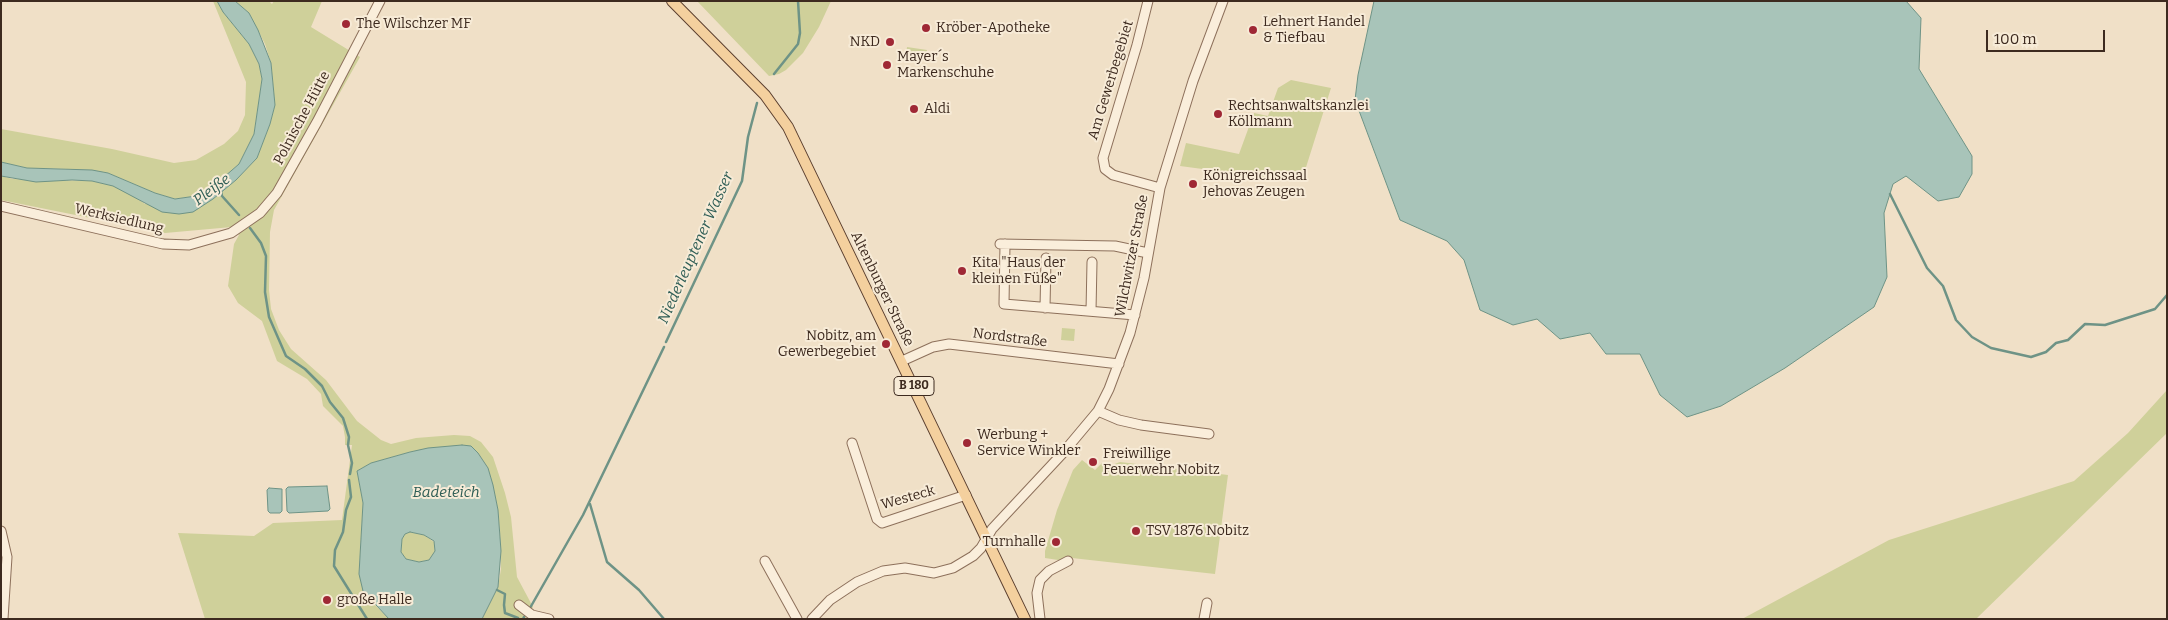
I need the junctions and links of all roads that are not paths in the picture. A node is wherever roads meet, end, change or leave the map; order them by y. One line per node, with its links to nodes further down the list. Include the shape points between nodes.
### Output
1 (380, 1): 7 (street, Polnische Hütte, via 277,193 260,213)
2 (672, 1): 14 (main road, Altenburger Straße / B 180, via 765,95 788,127)
3 (1148, 1): 5 (street, Am Gewerbegebiet, via 1103,158 1105,169 1113,175)
4 (1223, 1): 5 (street, Wilchwitzer Straße, via 1193,82)
5 (1160, 188): 8 (street, Wilchwitzer Straße)
6 (1, 206): 7 (street, Werksiedlung, via 163,244 189,245)
7 (231, 233)
8 (1148, 253): 11 (street, via 1115,246 1002,244 1004,304); 13 (street, Wilchwitzer Straße)
9 (1046, 258): 11 (street)
10 (1092, 262): 12 (street)
11 (1045, 308): 12 (street)
12 (1090, 311): 13 (street)
13 (1135, 315): 15 (street, Wilchwitzer Straße)
14 (902, 361): 15 (street, Nordstraße, via 933,347 949,344); 19 (main road, Altenburger Straße / B 180)
15 (1119, 364): 16 (street, Wilchwitzer Straße)
16 (1098, 411): 17 (street, via 1141,425); 21 (street, Wilchwitzer Straße)
17 (1209, 434)
18 (852, 443): 19 (street, Westeck, via 877,519 882,522)
19 (966, 495): 21 (main road, Altenburger Straße / B 180)
20 (1, 531): 26 (street, via 7,557)
21 (986, 538): 29 (street, Wilchwitzer Straße, via 982,548 953,568 934,573 905,568 890,570 857,582 830,600); 30 (main road, Altenburger Straße / B 180)
22 (765, 561): 28 (street)
23 (1068, 561): 31 (street, via 1049,570 1040,580 1037,592)
24 (1206, 603): 32 (street)
25 (519, 605): 27 (street, via 525,612)
26 (3, 619)
27 (549, 619)
28 (797, 619)
29 (812, 619)
30 (1025, 619)
31 (1040, 619)
32 (1204, 619)

